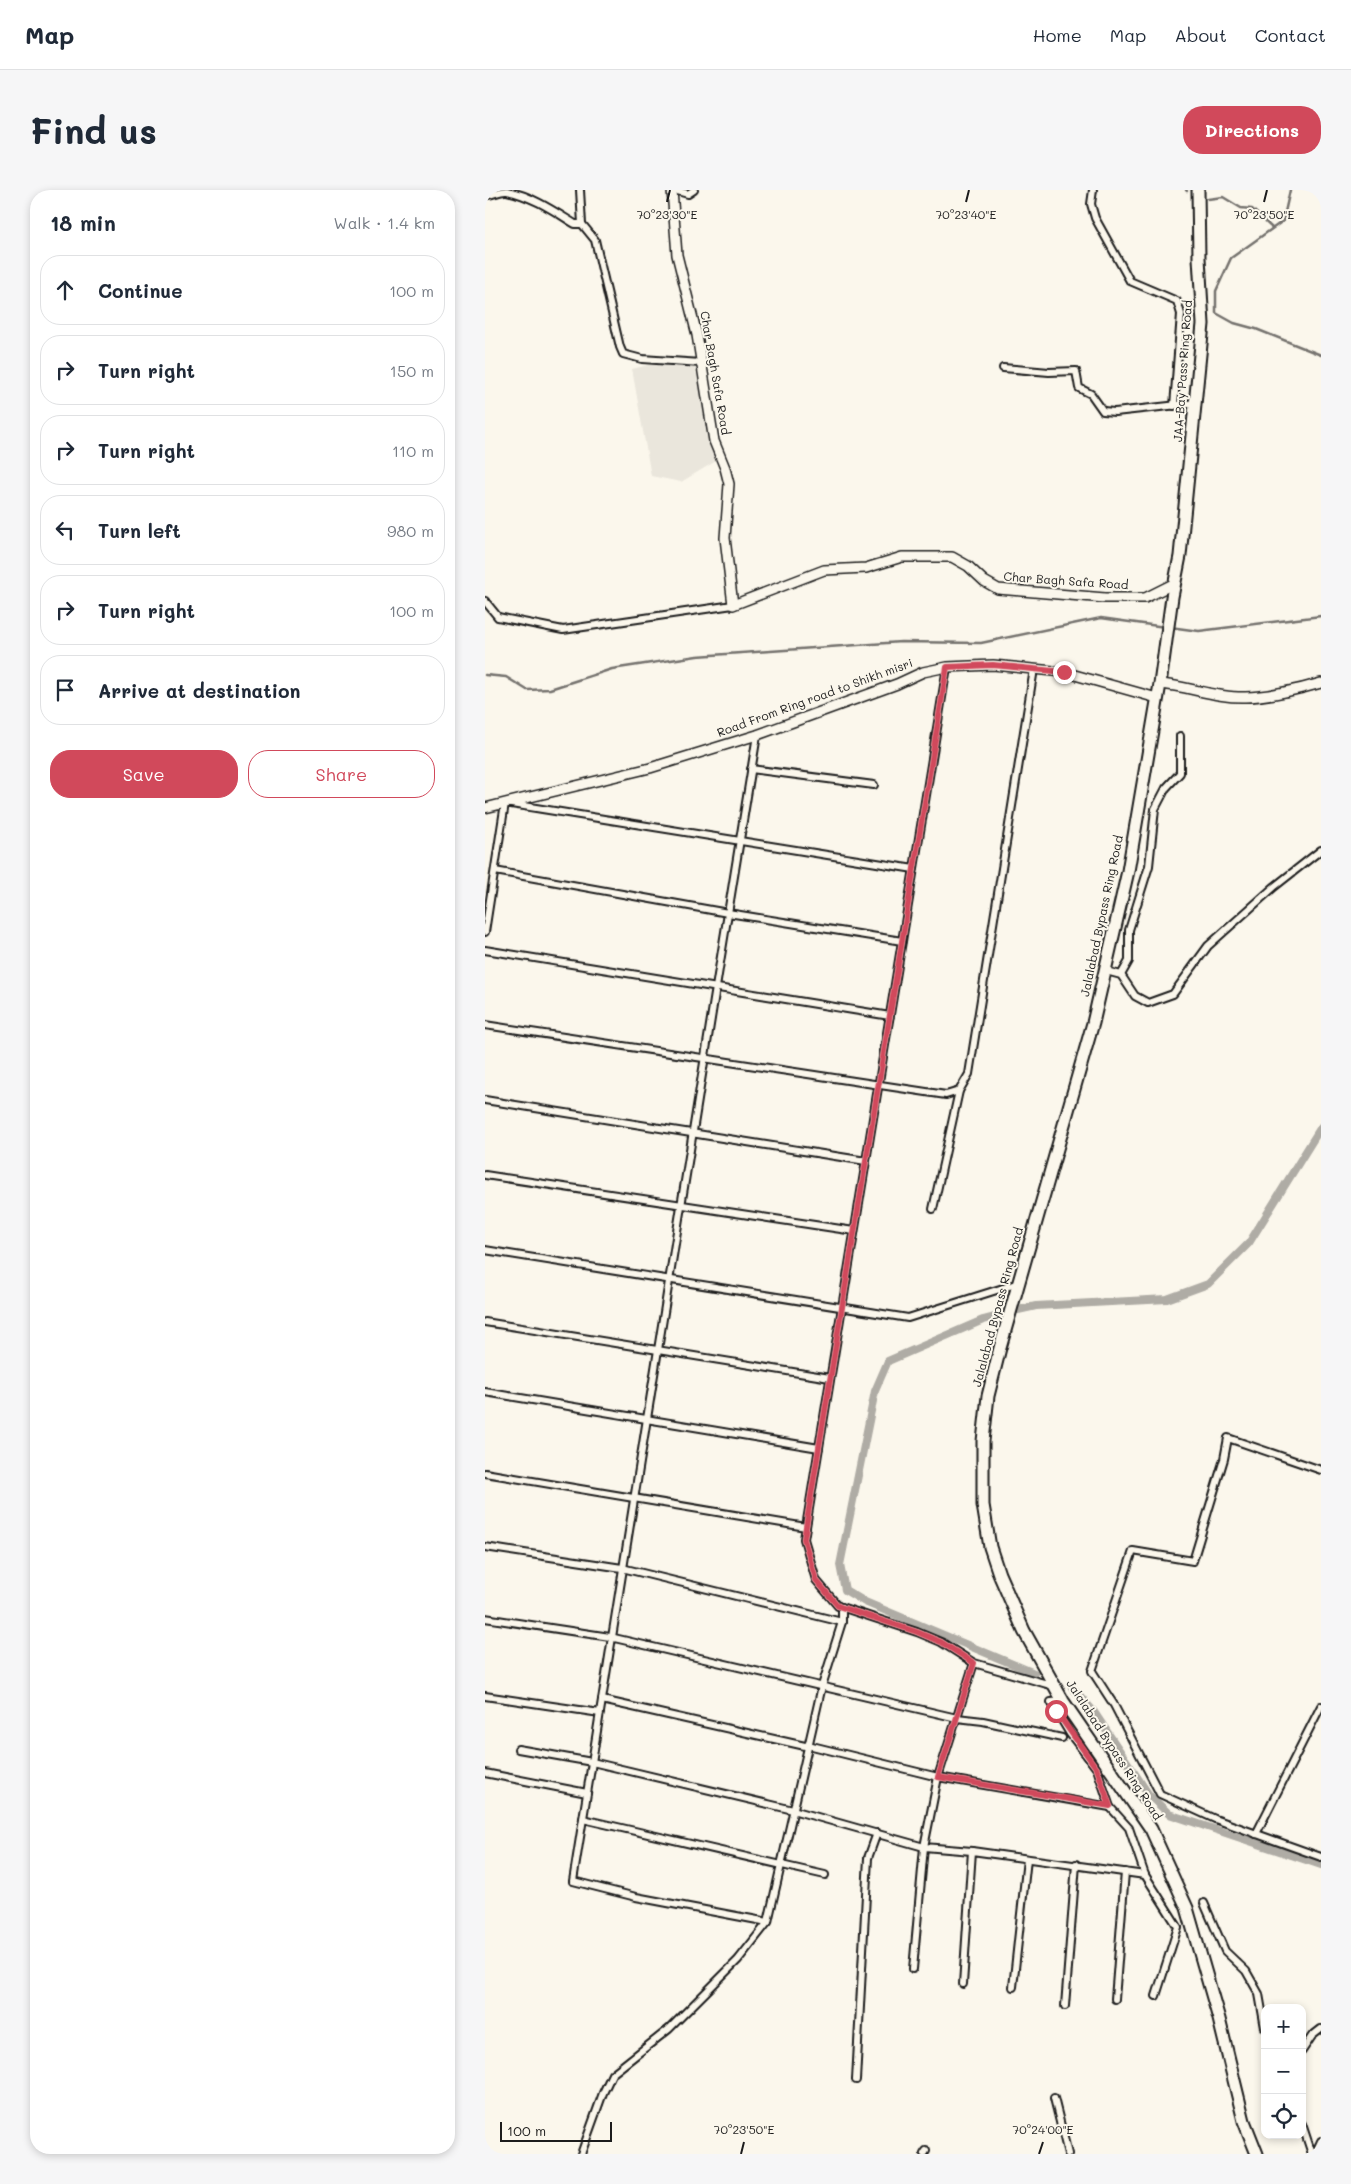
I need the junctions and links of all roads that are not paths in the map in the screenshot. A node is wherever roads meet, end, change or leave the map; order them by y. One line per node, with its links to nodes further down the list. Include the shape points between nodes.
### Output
1 (580, 190): 7 (street)
2 (673, 190): 3 (street, via 688,194); 8 (street, Char Bagh Safa Road, via 677,255)
3 (694, 190)
4 (1093, 190): 11 (street, via 1091,204 1095,218 1130,281 1177,301 1181,314)
5 (1198, 190): 10 (highway, JAA-Bay Pass Ring Road, via 1203,324)
6 (485, 195): 7 (street, via 505,190 524,196 575,224)
7 (582, 224): 8 (street, via 595,240 623,354 642,359)
8 (701, 363): 14 (street, Char Bagh Safa Road, via 714,441 729,484 725,538)
9 (1003, 368): 11 (street, via 1076,371 1079,388 1091,394 1103,411)
10 (1196, 403): 11 (street); 12 (highway, JAA-Bay Pass Ring Road)
11 (1173, 406)
12 (1175, 583): 14 (street, Char Bagh Safa Road, via 1145,598 998,589 952,558 902,556 866,568 824,570); 18 (highway, Jalalabad Bypass Ring Road)
13 (485, 601): 14 (street, via 498,618 563,630)
14 (733, 605)
15 (947, 667): 16 (street, Road From Ring road to Shikh misri, via 993,665); 20 (street, Road From Ring road to Shikh misri, via 923,672); 28 (street)
16 (1034, 669): 19 (street, Road From Ring road to Shikh misri, via 1064,672); 41 (street, via 969,1074)
17 (1321, 683): 18 (street, via 1245,697)
18 (1160, 684): 19 (highway, Jalalabad Bypass Ring Road)
19 (1157, 698): 34 (highway, Jalalabad Bypass Ring Road, via 1128,870)
20 (757, 735): 22 (street); 24 (street, Road From Ring road to Shikh misri, via 650,768)
21 (1181, 736): 35 (street, via 1180,773 1166,788 1155,809 1149,866 1129,930 1129,961)
22 (751, 769): 23 (street); 26 (street)
23 (874, 785)
24 (505, 803): 25 (street, Road From Ring road to Shikh misri); 26 (street); 29 (street)
25 (485, 808)
26 (740, 841): 28 (street); 30 (street)
27 (1321, 850): 35 (street, via 1209,946 1173,994 1147,1003 1135,996)
28 (914, 869): 32 (street)
29 (495, 871): 30 (street); 31 (street)
30 (728, 913): 32 (street); 36 (street)
31 (485, 932)
32 (902, 941): 37 (street)
33 (485, 950): 36 (street)
34 (1105, 971): 35 (street); 51 (highway, Jalalabad Bypass Ring Road)
35 (1121, 975)
36 (716, 988): 37 (street); 39 (street)
37 (890, 1016): 40 (street)
38 (485, 1025): 39 (street)
39 (705, 1058): 40 (street); 43 (street)
40 (879, 1085): 41 (street, via 946,1095); 44 (street)
41 (959, 1090): 47 (street)
42 (485, 1100): 43 (street)
43 (691, 1133): 44 (street); 46 (street)
44 (866, 1162): 48 (street)
45 (485, 1175): 46 (street)
46 (681, 1205): 48 (street); 50 (street)
47 (933, 1209)
48 (854, 1231): 52 (street)
49 (485, 1250): 50 (street)
50 (669, 1280): 52 (street); 54 (street)
51 (1019, 1283): 52 (street, via 908,1318); 71 (highway, Jalalabad Bypass Ring Road, via 988,1396 983,1441 983,1505 999,1574 1024,1631)
52 (842, 1308): 55 (street)
53 (485, 1322): 54 (street)
54 (658, 1350): 55 (street); 57 (street)
55 (830, 1378): 58 (street)
56 (485, 1392): 57 (street)
57 (647, 1419): 58 (street); 61 (street)
58 (819, 1448): 62 (street)
59 (1321, 1470): 89 (street, via 1228,1438 1193,1561 1133,1551 1092,1671 1114,1705 1160,1794)
60 (485, 1473): 61 (street)
61 (635, 1498): 62 (street); 64 (street)
62 (806, 1527): 65 (street, via 804,1539 816,1580)
63 (485, 1547): 64 (street)
64 (622, 1568): 67 (street); 68 (street)
65 (842, 1607): 67 (street); 69 (street, via 941,1642)
66 (485, 1618): 68 (street)
67 (842, 1622): 70 (street)
68 (610, 1637): 70 (street); 73 (street)
69 (974, 1663): 71 (street); 77 (street)
70 (822, 1686): 77 (street); 79 (street)
71 (1056, 1687): 74 (highway, Jalalabad Bypass Ring Road)
72 (485, 1696): 76 (street)
73 (602, 1700): 76 (street); 79 (street, via 805,1746)
74 (1063, 1701): 85 (street, via 1051,1702 1097,1769); 116 (highway, Jalalabad Bypass Ring Road, via 1151,1829 1187,1908 1244,2121)
75 (1321, 1706): 89 (street)
76 (600, 1713): 81 (street)
77 (957, 1718): 78 (street); 83 (street)
78 (1062, 1738)
79 (808, 1744): 83 (street); 86 (street)
80 (518, 1749): 81 (street)
81 (592, 1762): 84 (street); 86 (street)
82 (485, 1773): 84 (street)
83 (938, 1777): 85 (street); 90 (street)
84 (587, 1793): 87 (street)
85 (1110, 1806): 98 (street, via 1129,1828)
86 (792, 1810): 88 (street); 95 (street)
87 (583, 1819): 95 (street); 100 (street, via 573,1881 636,1897)
88 (877, 1833): 90 (street); 110 (street, via 868,1858)
89 (1255, 1834): 92 (street)
90 (924, 1847): 91 (street); 101 (street)
91 (972, 1851): 93 (street); 102 (street)
92 (1321, 1857)
93 (1027, 1859): 94 (street); 103 (street)
94 (1076, 1864): 96 (street); 107 (street)
95 (781, 1865): 97 (street); 100 (street)
96 (1125, 1872): 98 (street); 105 (street)
97 (825, 1875)
98 (1145, 1875): 104 (street, via 1178,1927)
99 (1205, 1903): 106 (street, via 1225,1951 1246,1971 1259,1994)
100 (768, 1922): 114 (street, via 739,1960 669,2029 613,2074 603,2092)
101 (913, 1969)
102 (963, 1984)
103 (1013, 1986)
104 (1156, 1996)
105 (1115, 1999)
106 (1261, 2005)
107 (1065, 2006)
108 (1321, 2030): 109 (street, via 1312,2036)
109 (1303, 2049)
110 (856, 2080)
111 (1054, 2098): 115 (street)
112 (1306, 2135): 117 (street)
113 (1321, 2140): 117 (street)
114 (581, 2154)
115 (1068, 2154)
116 (1257, 2154)
117 (1313, 2154)

